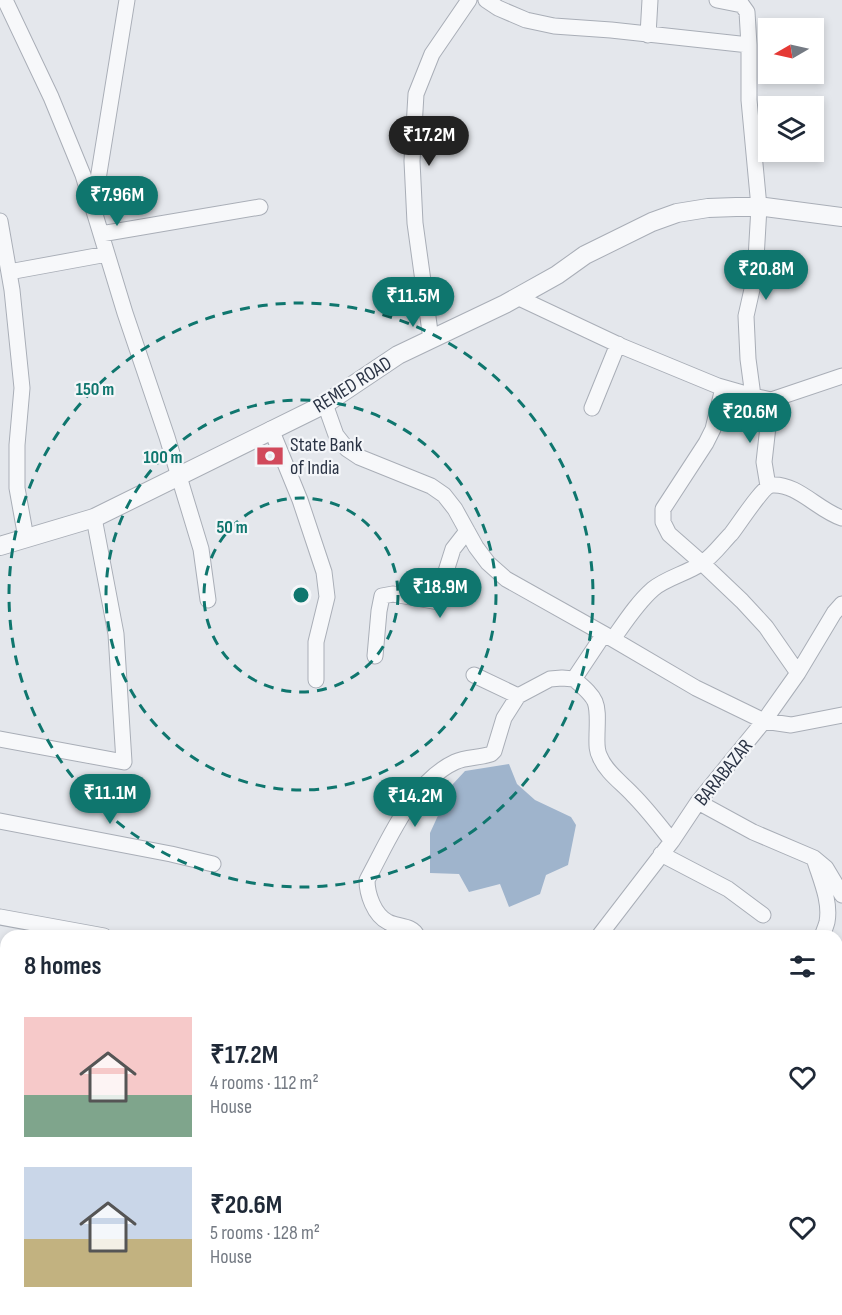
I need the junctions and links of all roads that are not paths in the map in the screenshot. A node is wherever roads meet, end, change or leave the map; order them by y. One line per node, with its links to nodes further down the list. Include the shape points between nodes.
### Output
1 (5, 0): 9 (street, via 51,97)
2 (127, 0): 9 (street)
3 (469, 0): 18 (street, via 432,54 416,94 414,223)
4 (486, 0): 7 (street, via 526,20)
5 (650, 0): 7 (street)
6 (717, 0): 8 (street, via 742,5 747,12)
7 (648, 35): 8 (street)
8 (749, 45): 11 (street, via 749,100)
9 (93, 206): 14 (street)
10 (260, 207): 14 (street)
11 (759, 207): 12 (street, REMED ROAD); 17 (street, REMED ROAD, via 708,208 652,222 585,255); 22 (street, via 755,276 746,316)
12 (842, 217)
13 (0, 221): 16 (street)
14 (101, 234): 15 (street)
15 (106, 254): 16 (street); 27 (street)
16 (9, 272): 32 (street, via 22,388 17,488)
17 (517, 297): 18 (street, REMED ROAD); 19 (street)
18 (431, 339): 24 (street, REMED ROAD, via 398,355)
19 (618, 344): 21 (street); 25 (street)
20 (842, 376): 23 (street)
21 (723, 387): 22 (street); 34 (street, via 713,429 663,509 663,522 669,534)
22 (753, 396): 23 (street)
23 (771, 400): 28 (street, via 764,462)
24 (325, 404): 26 (street, REMED ROAD); 31 (street, via 336,435 347,449 431,486 444,495)
25 (592, 408)
26 (271, 429): 27 (street, REMED ROAD); 42 (street, via 324,572 327,597 316,642)
27 (178, 475): 29 (street, REMED ROAD); 35 (street, via 201,549)
28 (768, 486): 30 (street, via 787,487); 34 (street)
29 (94, 518): 32 (street, REMED ROAD); 46 (street, via 116,634 124,762)
30 (842, 518)
31 (468, 531): 37 (street, via 488,563 506,579); 38 (street, via 453,549 439,602 393,594 382,596)
32 (26, 538): 33 (street, REMED ROAD)
33 (0, 546)
34 (702, 563): 37 (street, via 655,587); 39 (street, via 766,627)
35 (208, 600)
36 (842, 604): 39 (street, BARABAZAR)
37 (608, 636): 41 (street); 45 (street, via 696,688)
38 (375, 656)
39 (798, 673): 45 (street, BARABAZAR)
40 (474, 675): 43 (street)
41 (574, 679): 43 (street, via 550,679); 49 (street, via 596,701 597,747 604,765)
42 (316, 680)
43 (518, 696): 57 (street, via 504,718 494,752 454,763 416,793 367,880 369,897 380,916)
44 (842, 715): 45 (street, via 791,725)
45 (764, 721): 47 (street, BARABAZAR)
46 (0, 740)
47 (698, 802): 49 (street, BARABAZAR); 51 (street, via 753,832)
48 (0, 821): 52 (street)
49 (672, 841): 50 (street, BARABAZAR)
50 (661, 854): 54 (street, via 728,889); 58 (street, BARABAZAR)
51 (814, 858): 53 (street, via 826,868); 59 (street, via 828,908)
52 (213, 864)
53 (842, 895)
54 (763, 915)
55 (0, 918): 56 (street)
56 (69, 930)
57 (413, 930)
58 (604, 930)
59 (824, 930)

